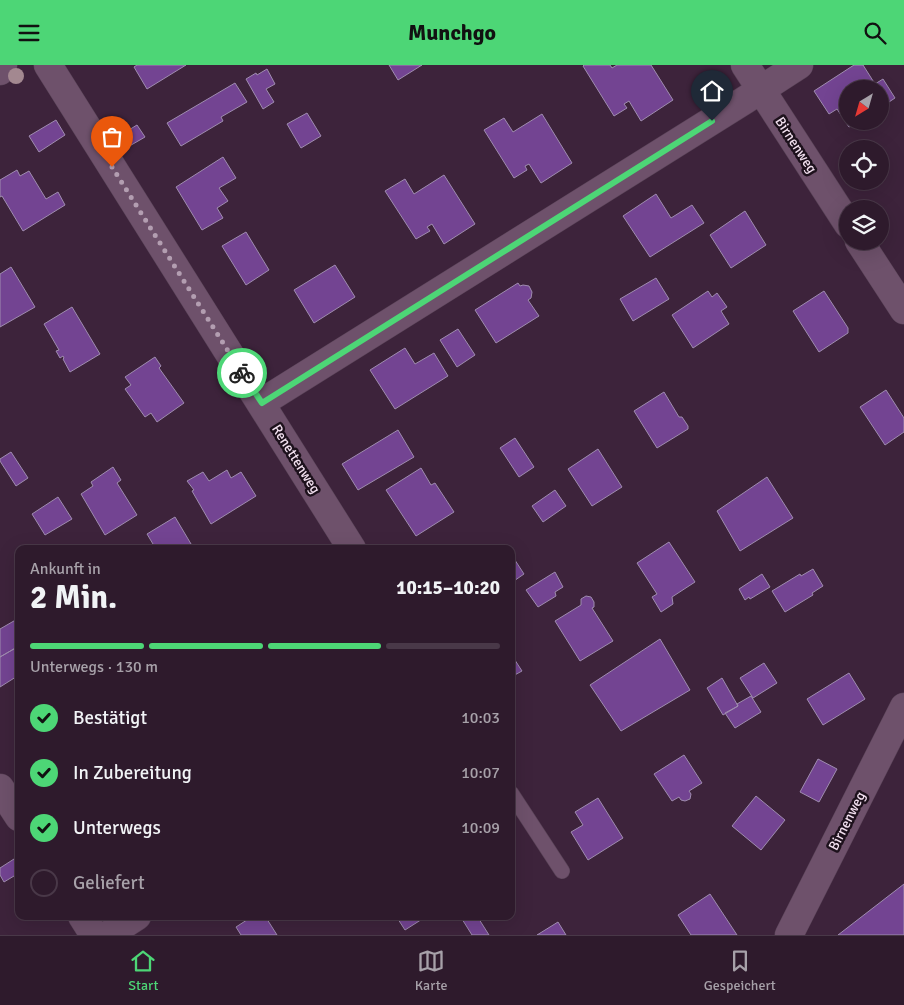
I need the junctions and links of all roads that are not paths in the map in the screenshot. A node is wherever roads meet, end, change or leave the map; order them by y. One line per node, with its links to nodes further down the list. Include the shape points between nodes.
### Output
1 (3, 65): 5 (street)
2 (48, 65): 10 (street, Renettenweg)
3 (745, 65): 6 (street, Birnenweg)
4 (799, 65): 6 (street)
5 (0, 71)
6 (760, 91): 7 (street, Birnenweg); 10 (street)
7 (839, 210)
8 (865, 250): 9 (street)
9 (904, 310)
10 (262, 403): 11 (street, Renettenweg)
11 (350, 545)
12 (904, 707): 21 (street, Birnenweg)
13 (0, 788): 15 (street)
14 (515, 799): 16 (lane)
15 (15, 811)
16 (562, 871)
17 (85, 920): 19 (street)
18 (131, 920): 20 (street)
19 (94, 935)
20 (108, 935)
21 (789, 935)

